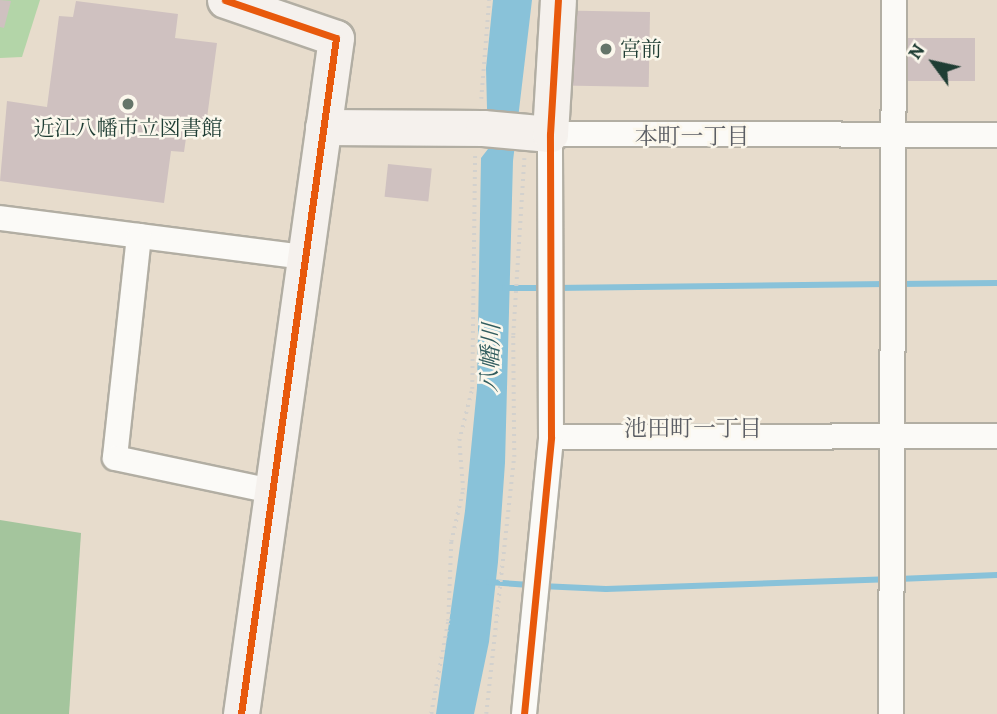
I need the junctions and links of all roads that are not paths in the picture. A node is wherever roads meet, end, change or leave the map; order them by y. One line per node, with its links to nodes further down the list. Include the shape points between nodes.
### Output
1 (225, 0): 4 (street, via 336,38)
2 (558, 0): 5 (street)
3 (894, 0): 6 (street)
4 (323, 127): 5 (street, via 480,127); 10 (street)
5 (535, 132): 6 (street); 13 (street)
6 (893, 135): 7 (street); 11 (street)
7 (997, 135)
8 (0, 218): 9 (street)
9 (139, 236): 10 (street); 14 (street, via 115,458)
10 (305, 257): 14 (street)
11 (892, 436): 12 (street); 13 (street); 17 (street)
12 (997, 436)
13 (551, 437): 16 (street)
14 (272, 491): 15 (street)
15 (241, 714)
16 (524, 714)
17 (891, 714)

